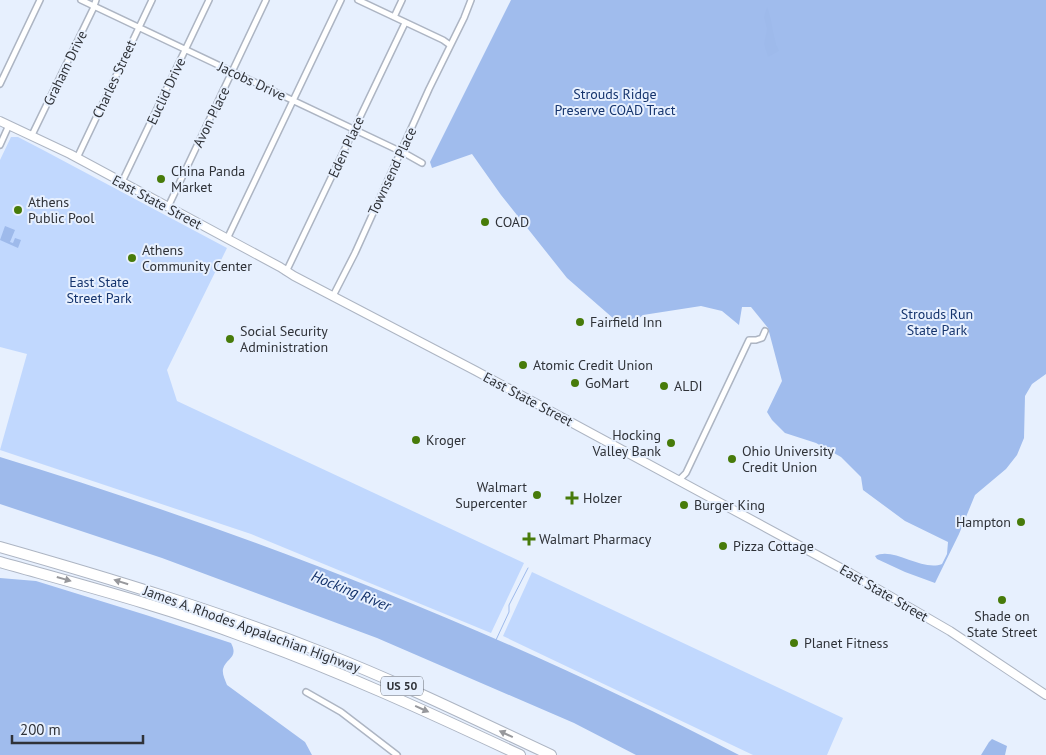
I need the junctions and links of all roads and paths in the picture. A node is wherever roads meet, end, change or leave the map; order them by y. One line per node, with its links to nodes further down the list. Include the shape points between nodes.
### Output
1 (40, 0): 18 (street)
2 (81, 0): 11 (street, Jacobs Drive)
3 (96, 0): 11 (street, Graham Drive)
4 (152, 0): 14 (street, Charles Street)
5 (209, 0): 16 (street, Euclid Drive)
6 (266, 0): 17 (street, Avon Place)
7 (341, 0): 19 (street)
8 (358, 0): 12 (street)
9 (402, 0): 12 (street)
10 (471, 0): 15 (street, Townsend Place)
11 (93, 6): 14 (street, Jacobs Drive); 23 (street, Graham Drive)
12 (394, 17): 13 (street)
13 (405, 22): 15 (street); 22 (street, Eden Place)
14 (139, 28): 16 (street, Jacobs Drive); 26 (street, Charles Street)
15 (450, 45): 25 (street, Townsend Place)
16 (185, 50): 17 (street, Jacobs Drive); 28 (street, Euclid Drive)
17 (233, 72): 19 (street, Jacobs Drive); 29 (street, Avon Place)
18 (0, 84)
19 (293, 101): 22 (street, Jacobs Drive); 30 (street)
20 (0, 121): 21 (main road, East State Street)
21 (9, 125): 23 (main road, East State Street); 24 (street)
22 (354, 130): 25 (street, Jacobs Drive); 31 (street, Eden Place)
23 (32, 135): 26 (main road, East State Street)
24 (0, 145)
25 (401, 152): 27 (street, Jacobs Drive); 32 (street, Townsend Place)
26 (77, 158): 28 (main road, East State Street)
27 (422, 163)
28 (122, 182): 29 (main road, East State Street)
29 (168, 207): 30 (main road, East State Street)
30 (227, 239): 31 (main road, East State Street)
31 (286, 272): 32 (main road, East State Street)
32 (333, 296): 34 (main road, East State Street)
33 (765, 331): 34 (street, via 762,338 749,340 686,472)
34 (678, 480): 38 (main road, East State Street, via 892,596)
35 (0, 547): 41 (highway, James A. Rhodes Appalachian Highway / US 50, one-way to 35, via 372,672 265,630 101,576)
36 (0, 561): 40 (highway, James A. Rhodes Appalachian Highway / US 50, one-way to 40, via 127,597 241,635 389,694)
37 (306, 692): 39 (street, via 341,712)
38 (1046, 695)
39 (397, 755)
40 (520, 755)
41 (551, 755)

